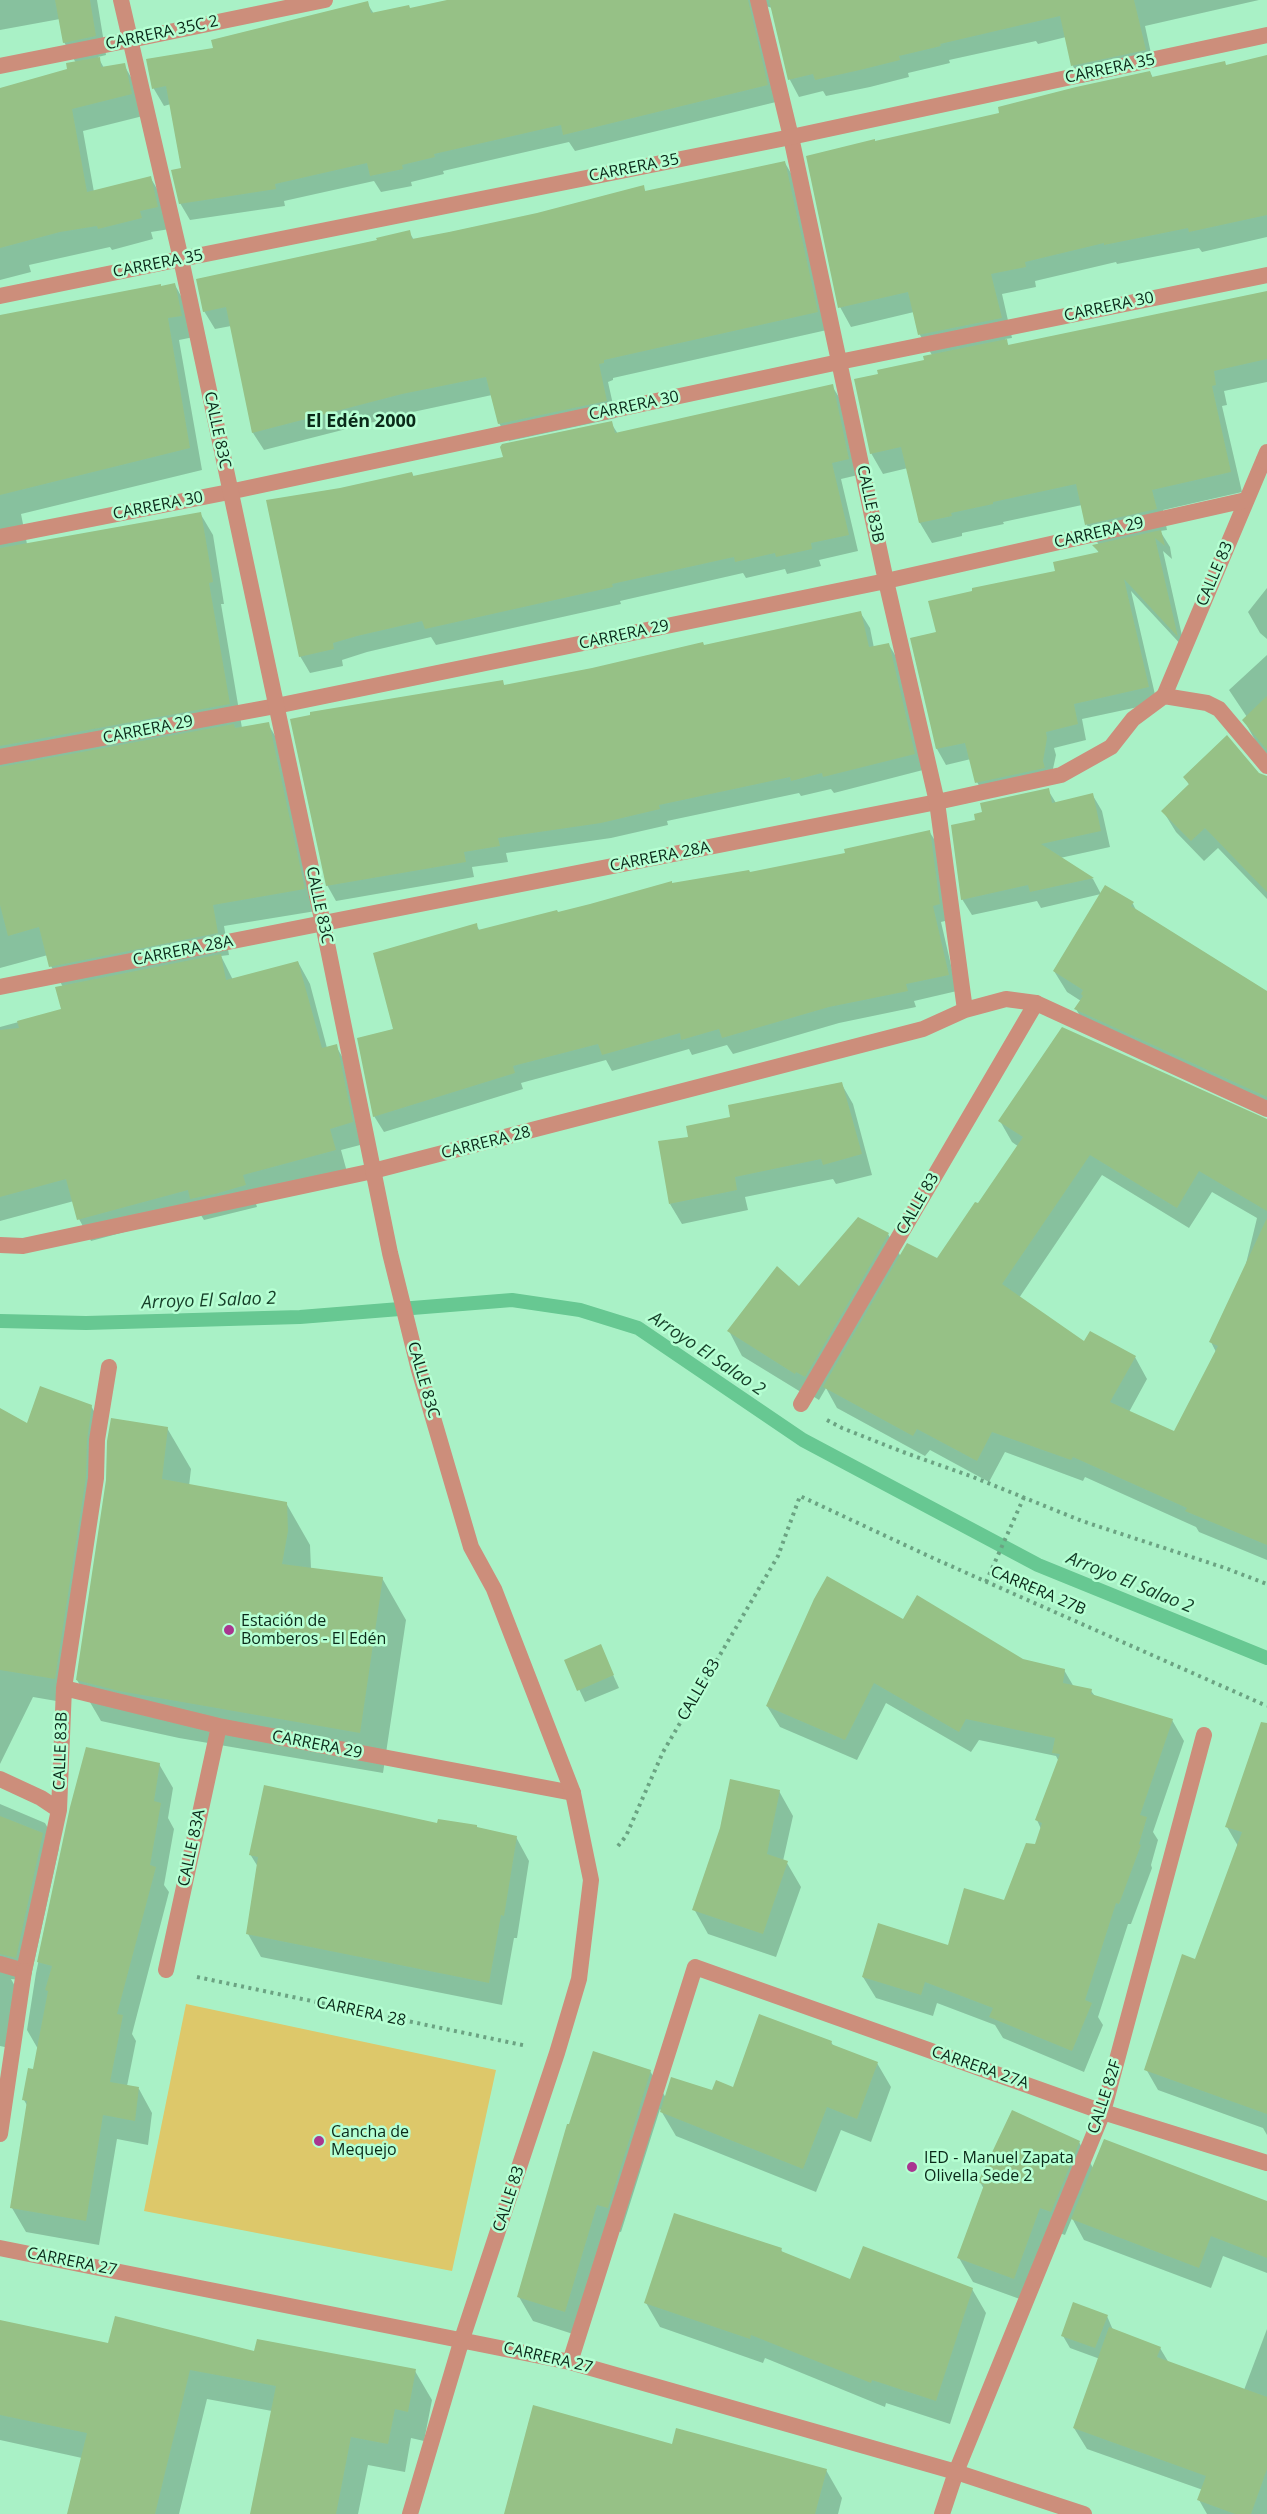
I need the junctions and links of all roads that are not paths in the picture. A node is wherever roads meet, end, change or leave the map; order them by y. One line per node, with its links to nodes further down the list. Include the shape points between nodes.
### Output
1 (121, 0): 5 (street, CALLE 83C)
2 (325, 0): 5 (street, CARRERA 35C 2)
3 (758, 0): 7 (street, CALLE 83B)
4 (1267, 35): 7 (street, CARRERA 35)
5 (130, 40): 6 (street, CARRERA 35C 2); 8 (street, CALLE 83C)
6 (0, 66)
7 (791, 137): 8 (street, CARRERA 35); 11 (street, CALLE 83B)
8 (181, 259): 10 (street, CARRERA 35); 13 (street, CALLE 83C)
9 (1267, 274): 11 (street, CARRERA 30)
10 (0, 296)
11 (839, 362): 13 (street, CARRERA 30); 16 (street, CALLE 83B)
12 (1266, 458): 14 (street, CALLE 83)
13 (230, 492): 15 (street, CARRERA 30); 18 (street, CALLE 83C)
14 (1246, 500): 16 (street, CARRERA 29); 17 (street, CALLE 83)
15 (0, 537)
16 (886, 581): 18 (street, CARRERA 29); 21 (street, CALLE 83B)
17 (1164, 696): 20 (street, via 1207,703 1219,709); 21 (street, CARRERA 28A, via 1133,719 1111,747 1061,775)
18 (276, 706): 19 (street, CARRERA 29); 22 (street, CALLE 83C)
19 (0, 758)
20 (1267, 766)
21 (937, 802): 22 (street, CARRERA 28A); 25 (street, CALLE 83B)
22 (323, 924): 23 (street, CARRERA 28A); 27 (street, CALLE 83C)
23 (0, 987)
24 (1036, 1003): 25 (street, CARRERA 28, via 1006,999); 26 (street, CARRERA 28); 30 (street, CALLE 83)
25 (965, 1010): 27 (street, CARRERA 28, via 923,1029)
26 (1267, 1109)
27 (374, 1171): 28 (street, CARRERA 28, via 23,1246); 35 (street, CALLE 83C, via 419,1370 471,1547 494,1589)
28 (0, 1245)
29 (109, 1367): 31 (street, CALLE 83B)
30 (801, 1404)
31 (64, 1688): 32 (street, CARRERA 29); 36 (street, CALLE 83B)
32 (219, 1726): 35 (street, CARRERA 29); 38 (street, CALLE 83A)
33 (1204, 1735): 40 (street, CALLE 82F)
34 (0, 1779): 36 (street)
35 (573, 1793): 44 (street, CALLE 83, via 591,1880 579,1979)
36 (59, 1810): 39 (street, CALLE 83B)
37 (0, 1964): 39 (street)
38 (166, 1970)
39 (24, 1971): 41 (street, CALLE 83B)
40 (1102, 2112): 42 (street, CARRERA 27A); 45 (street, CARRERA 27A, via 695,1967); 46 (street, CALLE 82F)
41 (0, 2134)
42 (1267, 2163)
43 (0, 2248): 44 (street, CARRERA 27)
44 (462, 2339): 45 (street, CARRERA 27); 47 (street, CALLE 83)
45 (570, 2361): 46 (street, CARRERA 27)
46 (956, 2472): 48 (street, CALLE 82F); 49 (street, CARRERA 27)
47 (410, 2514)
48 (942, 2514)
49 (1084, 2514)

